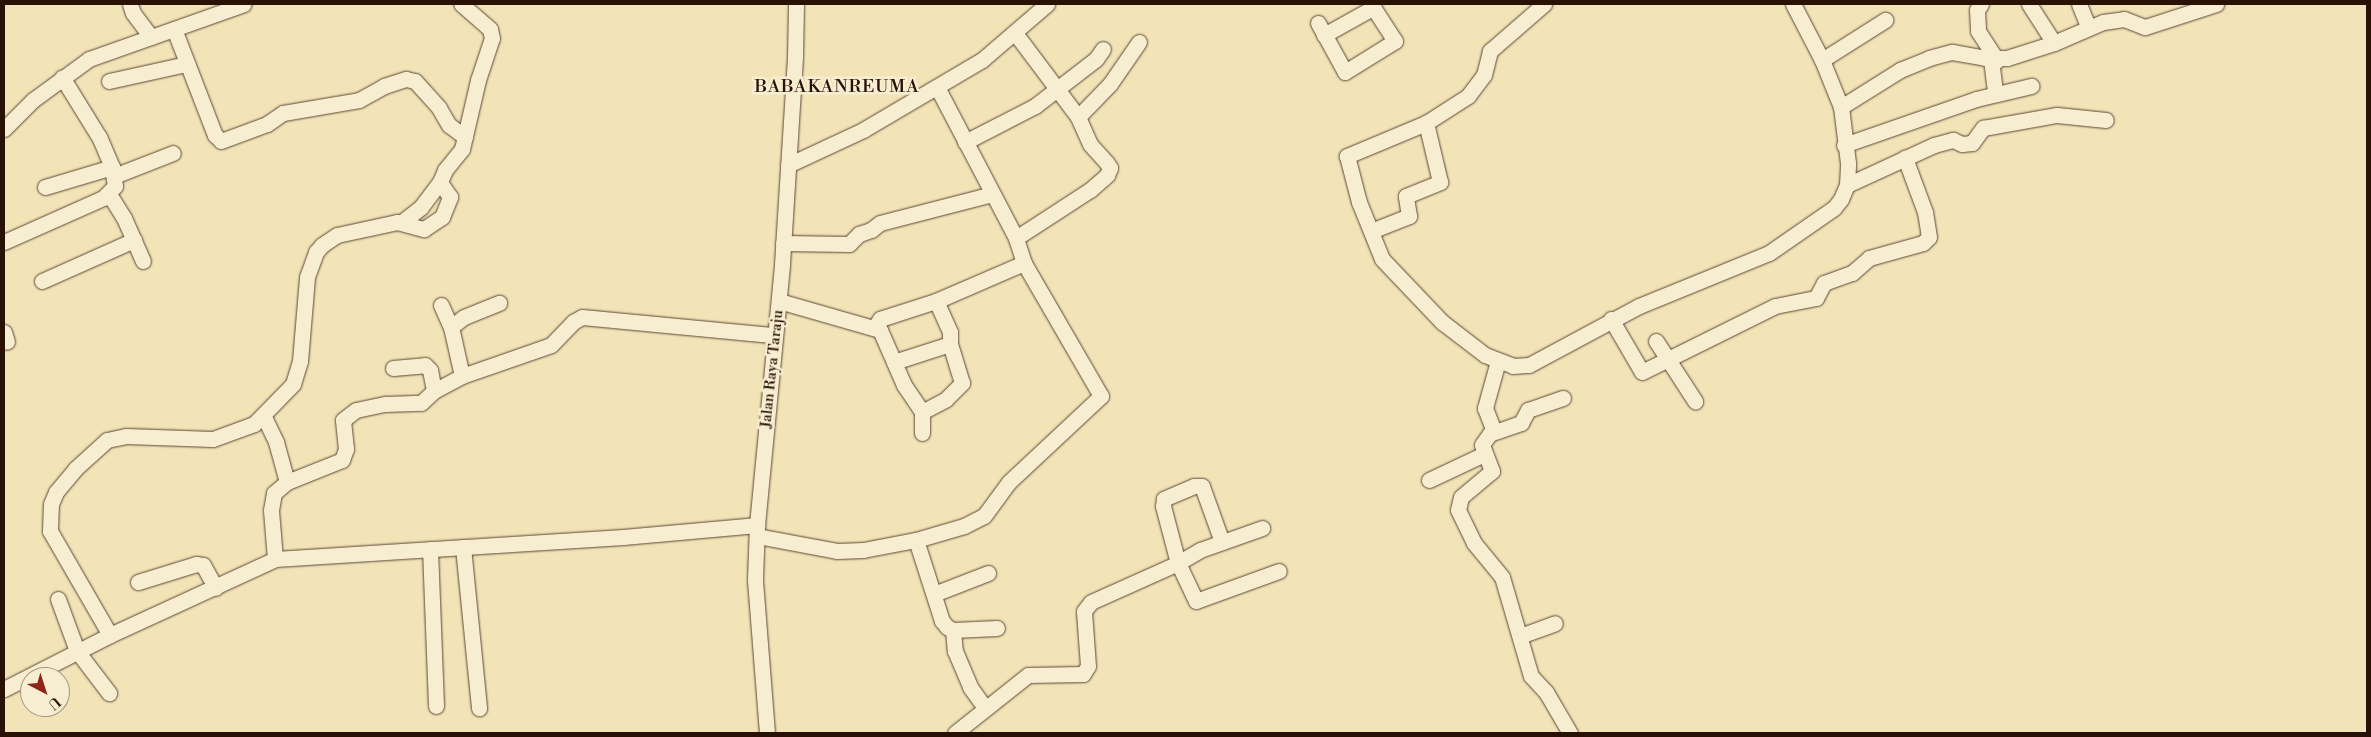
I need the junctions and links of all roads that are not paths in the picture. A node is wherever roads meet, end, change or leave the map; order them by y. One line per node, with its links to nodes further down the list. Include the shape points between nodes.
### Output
1 (130, 4): 17 (street)
2 (244, 4): 15 (street)
3 (461, 4): 35 (street, via 492,33)
4 (796, 4): 40 (street, Jalan Raya Taraju)
5 (1048, 4): 16 (street)
6 (1544, 4): 33 (street, via 1490,51 1484,75 1468,96)
7 (1792, 4): 22 (street)
8 (1981, 4): 21 (street, via 1977,10 1978,31)
9 (2029, 4): 19 (street)
10 (2079, 4): 14 (street)
11 (2216, 4): 14 (street, via 2145,27 2124,19)
12 (1372, 6): 12 (street, via 1321,29 1345,72 1395,41)
13 (1885, 20): 22 (street)
14 (2088, 26): 19 (street)
15 (174, 29): 17 (street); 23 (street)
16 (1015, 33): 27 (street, via 982,60); 28 (street)
17 (151, 37): 24 (street, via 94,57)
18 (1139, 42): 31 (street, via 1110,84)
19 (2054, 43): 21 (street)
20 (1103, 50): 28 (street)
21 (1994, 59): 29 (street); 30 (street, via 1952,52 1929,58 1900,70)
22 (1822, 60): 30 (street)
23 (186, 64): 25 (street); 35 (street, via 215,135 221,141 267,124 283,113 359,100 384,86 406,79 415,81 449,125)
24 (62, 77): 34 (street); 41 (street, via 90,120)
25 (109, 81)
26 (2031, 86): 29 (street)
27 (937, 87): 36 (street); 40 (street, via 863,130)
28 (1056, 90): 31 (street); 36 (street, via 1018,116)
29 (1995, 93): 37 (street)
30 (1841, 107): 37 (street)
31 (1078, 117): 49 (street, via 1090,144 1110,168 1107,174 1090,190)
32 (2106, 120): 39 (street, via 2057,115 2032,118 1983,128 1972,143 1962,144 1953,140)
33 (1426, 123): 48 (street, via 1440,182 1406,196 1409,216); 48 (street, via 1347,156)
34 (4, 130)
35 (465, 136): 42 (street, via 460,154 445,170)
36 (966, 142): 46 (street)
37 (1844, 145): 43 (street)
38 (173, 153): 41 (street)
39 (1905, 158): 43 (street); 66 (street, via 1924,206 1928,237 1923,243 1869,258 1852,273 1824,283 1816,298 1775,306)
40 (788, 165): 52 (street, Jalan Raya Taraju)
41 (113, 172): 44 (street); 45 (street, via 115,186)
42 (440, 182): 47 (street, via 421,207); 47 (street, via 450,197 442,217 424,229)
43 (1847, 185): 60 (street, via 1834,208 1769,253)
44 (44, 187)
45 (108, 194): 50 (street); 51 (street)
46 (992, 194): 49 (street); 52 (street, via 880,222 849,244)
47 (402, 222): 75 (street, via 337,234 316,252 307,277 300,361 293,384)
48 (1371, 231): 67 (street, via 1391,272 1442,322 1485,355)
49 (1016, 238): 54 (street)
50 (134, 240): 53 (street); 55 (street)
51 (4, 242)
52 (783, 243): 56 (street, Jalan Raya Taraju)
53 (143, 261)
54 (1024, 263): 57 (street); 83 (street, via 1101,396 1009,482 984,516 964,526)
55 (42, 281)
56 (779, 301): 62 (street); 63 (street, Jalan Raya Taraju)
57 (936, 301): 62 (street, via 880,319); 65 (street, via 950,332)
58 (499, 303): 61 (street, via 464,317)
59 (441, 305): 61 (street)
60 (1611, 320): 66 (street, via 1640,370); 67 (street, via 1529,366)
61 (451, 327): 70 (street)
62 (874, 328): 68 (street, via 884,335)
63 (774, 335): 70 (street, via 582,317 546,348); 82 (street, Jalan Raya Taraju)
64 (1656, 341): 66 (street)
65 (950, 344): 68 (street); 74 (street, via 962,383 946,399)
66 (1667, 360): 73 (street)
67 (1498, 361): 77 (street, via 1485,408)
68 (894, 362): 74 (street, via 904,385)
69 (393, 368): 71 (street, via 425,365 430,370)
70 (462, 376): 71 (street)
71 (434, 390): 80 (street, via 415,404 373,405 349,413 343,420 346,449 342,460)
72 (1563, 398): 77 (street, via 1528,410 1521,423)
73 (1695, 401)
74 (922, 412): 76 (street)
75 (264, 417): 80 (street, via 276,442); 98 (street, via 237,432 213,439 116,437 93,451 63,482 51,504 50,531)
76 (922, 433)
77 (1492, 433): 78 (street, via 1482,444)
78 (1484, 454): 79 (street); 99 (street, via 1492,466 1491,474 1462,497 1458,510 1471,538 1502,577)
79 (1429, 480)
80 (287, 482): 87 (street, via 274,493 271,510)
81 (1262, 528): 84 (street)
82 (757, 530): 83 (street, via 837,551); 85 (street); 106 (street, Jalan Raya Taraju, via 755,578)
83 (916, 540): 93 (street)
84 (1222, 542): 88 (street); 88 (street, via 1202,486 1168,497 1162,506)
85 (463, 547): 86 (street); 104 (street)
86 (430, 549): 87 (street); 103 (street)
87 (275, 559): 92 (street)
88 (1178, 564): 89 (street, via 1194,599 1199,601); 105 (street, via 1086,606 1088,666 1083,674 1028,675)
89 (1279, 571)
90 (988, 573): 93 (street)
91 (138, 582): 92 (street, via 196,564 203,565)
92 (216, 588): 98 (street)
93 (934, 594): 97 (street, via 942,621)
94 (58, 599): 100 (street)
95 (1555, 623): 99 (street)
96 (997, 628): 97 (street)
97 (953, 630): 105 (street, via 955,651 970,687)
98 (110, 635): 100 (street)
99 (1520, 636): 108 (street, via 1531,676 1546,692)
100 (77, 651): 101 (street); 102 (street)
101 (4, 689)
102 (109, 693)
103 (436, 706)
104 (479, 708)
105 (985, 708): 107 (street)
106 (767, 733)
107 (955, 733)
108 (1570, 733)

